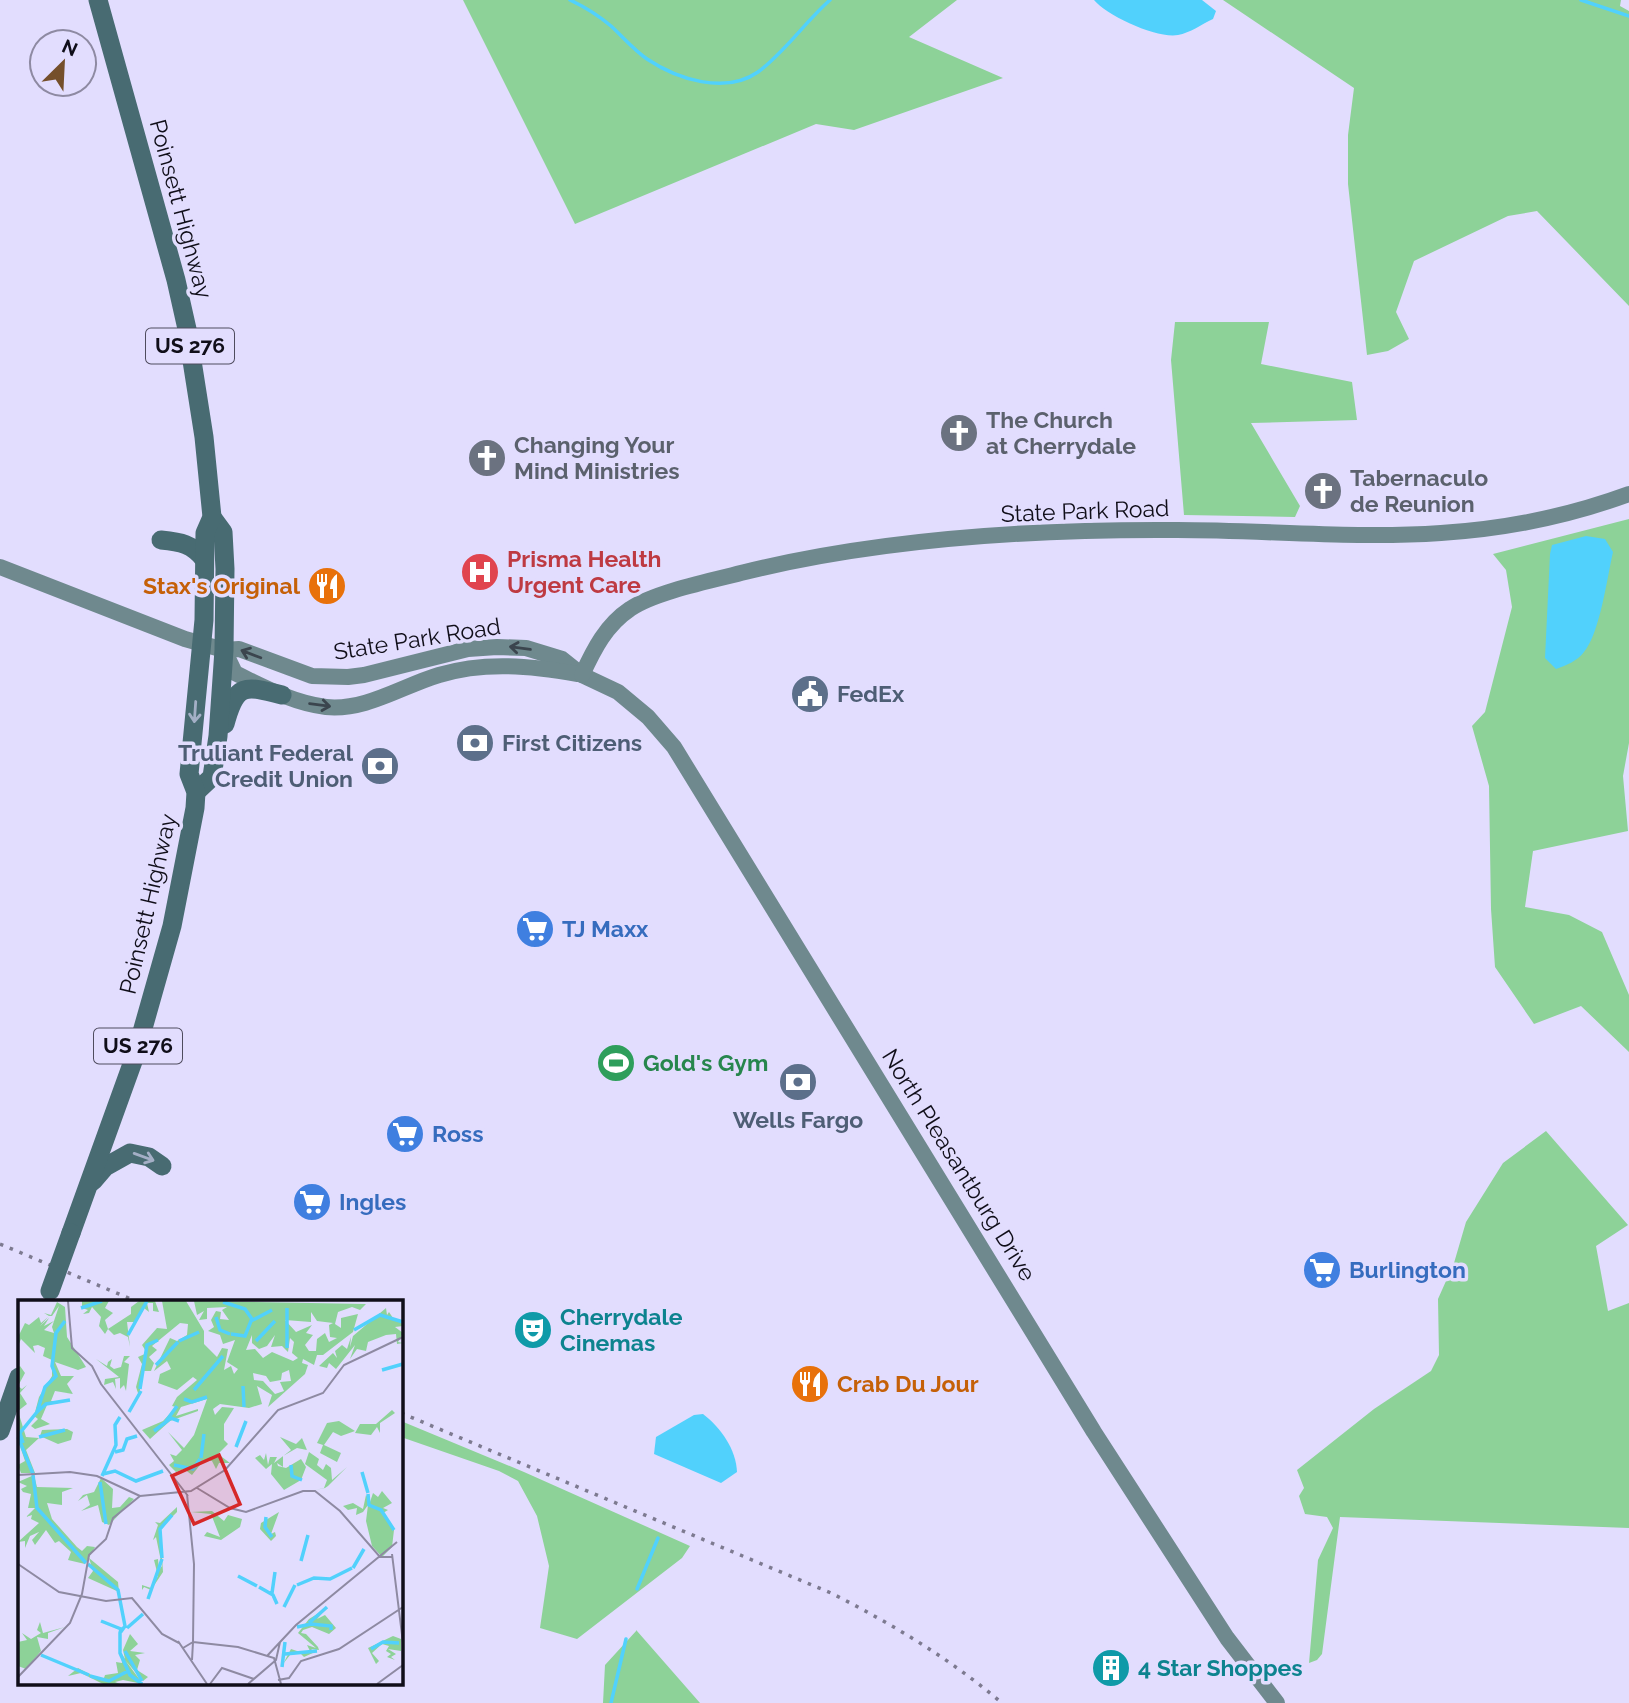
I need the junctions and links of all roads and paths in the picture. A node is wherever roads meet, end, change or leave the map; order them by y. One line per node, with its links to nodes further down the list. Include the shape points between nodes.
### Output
1 (98, 0): 3 (highway, Poinsett Highway / US 276, via 187,329)
2 (1629, 494): 9 (main road, State Park Road, via 1548,518 1440,534 1123,530 933,541 818,556 710,581 636,605 611,624)
3 (212, 517): 5 (highway, Poinsett Highway / US 276, via 205,533); 8 (highway, Poinsett Highway / US 276, via 223,532)
4 (161, 540): 5 (highway, via 195,547)
5 (204, 559): 7 (highway, Poinsett Highway / US 276)
6 (0, 567): 7 (main road)
7 (202, 644): 8 (main road); 12 (highway, Poinsett Highway / US 276, one-way to 12, via 189,774)
8 (223, 650): 9 (main road, State Park Road, one-way to 8, via 562,659 514,646 452,652 364,675 334,677 313,676 239,649); 10 (main road, State Park Road, via 235,673); 11 (highway, Poinsett Highway / US 276)
9 (582, 674): 10 (main road, State Park Road, one-way to 9, via 328,707 373,700 443,673 479,667 519,666); 18 (main road, North Pleasantburg Drive, via 633,702 674,747 1094,1432 1227,1638)
10 (282, 695): 11 (highway, via 254,688 238,694)
11 (215, 758): 12 (highway, Poinsett Highway / US 276, via 212,777)
12 (196, 792): 14 (highway, Poinsett Highway / US 276, via 184,873 158,981)
13 (162, 1166): 14 (highway, one-way to 13, via 105,1167 130,1153)
14 (88, 1187): 15 (highway, Poinsett Highway / US 276, bridge)
15 (48, 1296)
16 (18, 1380): 17 (highway)
17 (0, 1431)
18 (1277, 1703)

